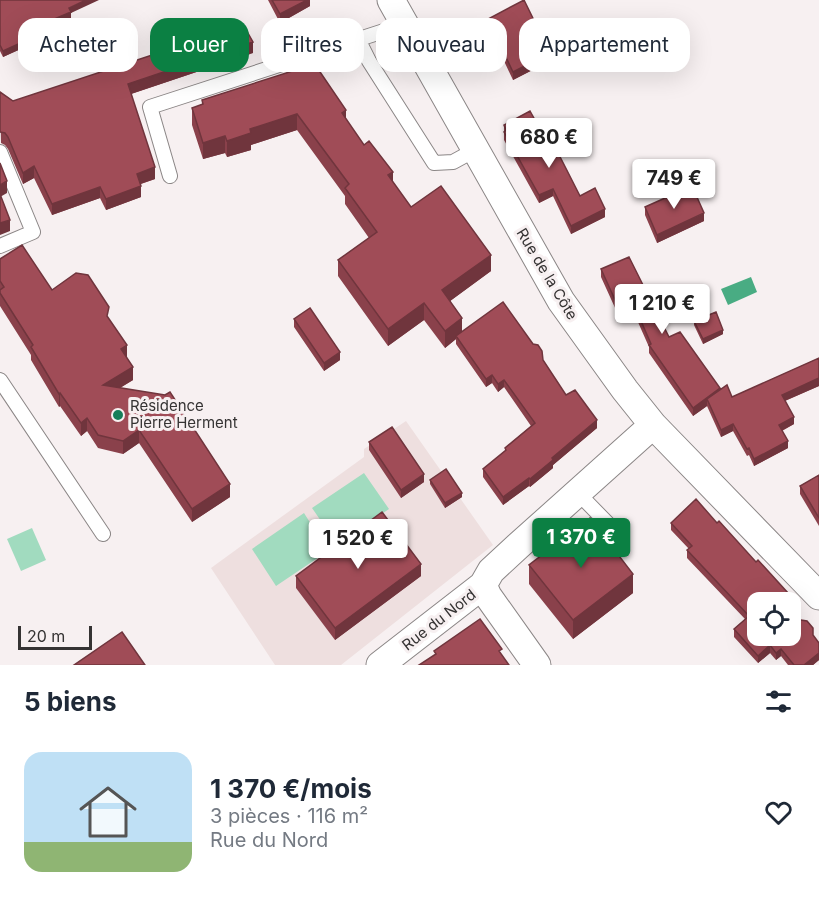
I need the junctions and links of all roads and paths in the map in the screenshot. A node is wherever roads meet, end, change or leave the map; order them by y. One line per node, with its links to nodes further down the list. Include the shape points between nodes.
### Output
1 (397, 10): 2 (lane, via 390,29); 5 (street, Rue de la Côte)
2 (364, 37)
3 (364, 52): 5 (lane, via 434,163 453,162)
4 (261, 71): 7 (lane, via 150,107)
5 (475, 150): 10 (street, Rue de la Côte, via 561,302)
6 (0, 152): 8 (lane, via 33,231)
7 (170, 176)
8 (0, 246)
9 (0, 380): 12 (lane)
10 (652, 425): 11 (street, Rue du Nord); 15 (street, Rue de la Côte)
11 (577, 492): 13 (lane); 14 (street, Rue du Nord, via 491,571)
12 (102, 534)
13 (618, 534)
14 (483, 585): 16 (street, Rue du Nord); 17 (street)
15 (819, 596)
16 (380, 665)
17 (537, 665)

